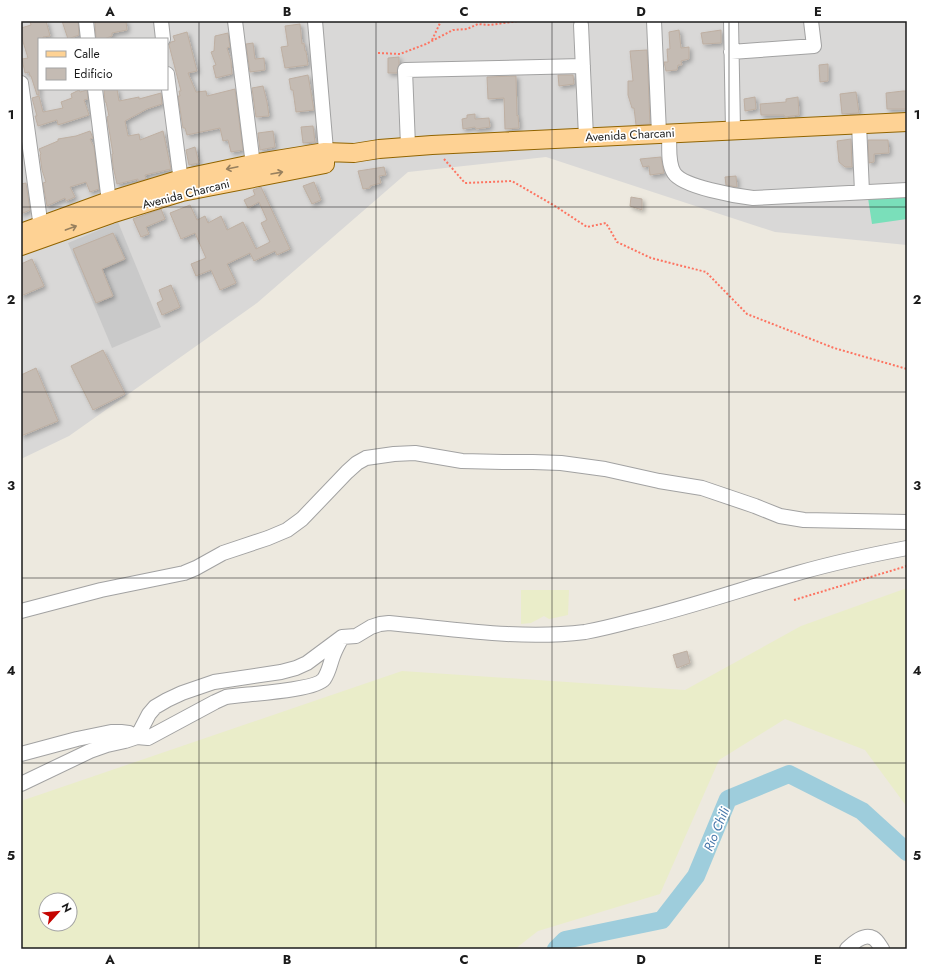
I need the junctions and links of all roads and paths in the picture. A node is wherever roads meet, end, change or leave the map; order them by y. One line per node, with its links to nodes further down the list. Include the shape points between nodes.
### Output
1 (86, 21): 11 (street)
2 (160, 21): 12 (street)
3 (235, 21): 28 (street)
4 (315, 21): 27 (street)
5 (442, 21): 13 (path)
6 (518, 21): 13 (path, via 478,24 467,29 453,30)
7 (654, 21): 23 (street)
8 (731, 21): 14 (street)
9 (811, 21): 14 (street, via 814,46)
10 (581, 25): 16 (street)
11 (88, 38)
12 (162, 38)
13 (432, 41): 15 (path, via 400,54)
14 (732, 52): 22 (street)
15 (378, 53)
16 (583, 66): 24 (street); 26 (street, via 405,70)
17 (168, 82): 29 (street)
18 (21, 83): 33 (street)
19 (95, 90): 32 (street)
20 (907, 122): 21 (main road, Avenida Charcani)
21 (860, 124): 22 (main road, Avenida Charcani); 31 (street)
22 (733, 130): 23 (main road, Avenida Charcani)
23 (664, 133): 24 (main road, Avenida Charcani); 31 (street, via 674,174 695,186 753,198)
24 (586, 137): 25 (main road, Avenida Charcani)
25 (432, 144): 26 (main road, Avenida Charcani); 36 (path, via 465,183 512,181 586,227 606,223 617,242 651,258 706,272 747,314 834,348)
26 (408, 146): 27 (main road, Avenida Charcani)
27 (326, 158): 28 (main road, Avenida Charcani)
28 (253, 170): 29 (main road, Avenida Charcani)
29 (181, 186): 32 (main road, Avenida Charcani)
30 (907, 190): 31 (street)
31 (862, 192)
32 (110, 208): 33 (main road, Avenida Charcani)
33 (42, 232): 34 (main road, Avenida Charcani); 35 (main road, Avenida Charcani)
34 (21, 233)
35 (21, 246)
36 (907, 369)
37 (907, 522): 41 (street, via 804,520 780,516 702,488 568,464 462,461 415,453 378,455 357,463 302,519 287,530 223,553 184,573 101,590)
38 (907, 548): 42 (street, via 799,573 662,614 586,631 555,635 520,634 389,623 371,627 356,636)
39 (907, 566): 40 (path)
40 (794, 600)
41 (21, 611)
42 (342, 637): 43 (street, via 307,663 296,668 214,682 167,700 149,714); 43 (street, via 329,671 320,683 226,697 148,738)
43 (136, 737): 44 (street, via 129,733 111,732); 45 (street, via 101,747)
44 (21, 754)
45 (21, 784)
46 (847, 949): 47 (street, via 866,936 873,938)
47 (882, 949)

